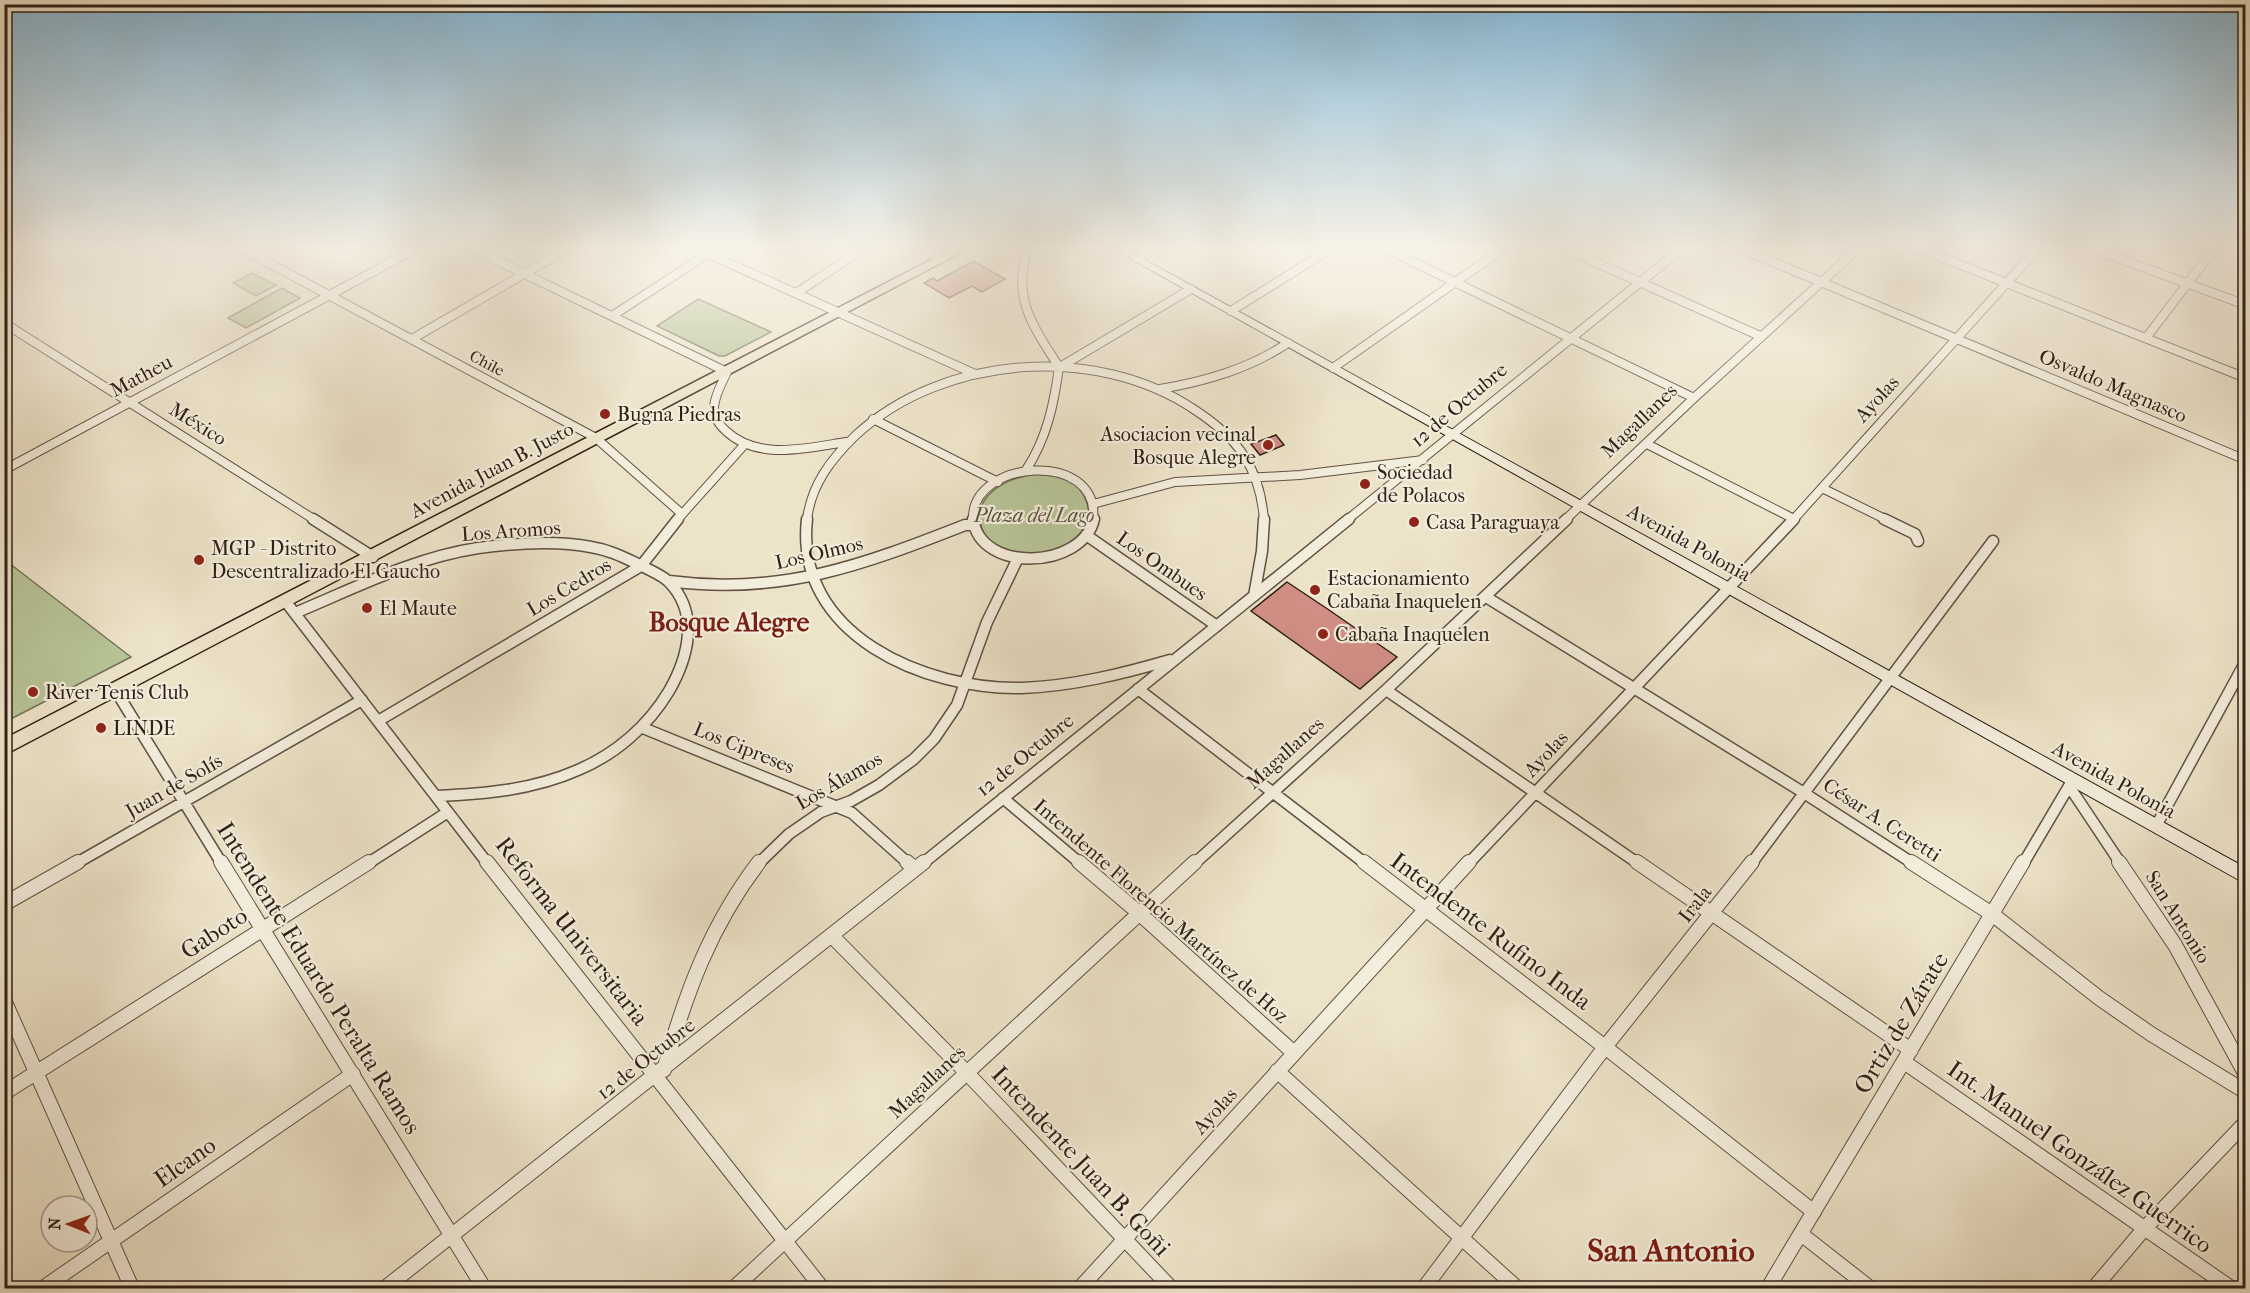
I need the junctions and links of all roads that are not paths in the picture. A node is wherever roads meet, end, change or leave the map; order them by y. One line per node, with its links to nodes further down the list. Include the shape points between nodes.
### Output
1 (309, 306): 38 (street, Matheu)
2 (348, 306): 28 (street, Chile)
3 (469, 306): 28 (street)
4 (592, 306): 23 (street)
5 (627, 306): 23 (street)
6 (829, 306): 21 (street)
7 (852, 306): 21 (main road, Avenida Juan B. Justo)
8 (1025, 306): 31 (street)
9 (1162, 306): 31 (street)
10 (1221, 306): 22 (main road, Avenida Polonia)
11 (1240, 306): 22 (street)
12 (1420, 306): 32 (street)
13 (1505, 306): 26 (street)
14 (1609, 306): 26 (street, 12 de Octubre)
15 (1694, 306): 25 (street)
16 (1794, 306): 25 (street, Magallanes)
17 (1878, 306): 29 (street, Osvaldo Magnasco)
18 (1986, 306): 29 (street, Ayolas)
19 (2065, 306): 27 (street)
20 (2171, 306): 27 (street)
21 (841, 312): 33 (main road, Avenida Juan B. Justo); 34 (street)
22 (1231, 312): 30 (main road, Avenida Polonia)
23 (612, 316): 33 (street)
24 (4, 322): 38 (street, México)
25 (1760, 336): 37 (street, Magallanes)
26 (1570, 338): 37 (street); 40 (street, 12 de Octubre)
27 (2146, 338): 35 (street)
28 (412, 339): 41 (street, Chile)
29 (1958, 339): 46 (street, Osvaldo Magnasco); 51 (street, Ayolas)
30 (1288, 343): 32 (main road, Avenida Polonia); 36 (street, via 1237,372)
31 (1059, 367): 34 (street); 36 (street, via 1128,377); 48 (street, via 1050,420)
32 (1333, 368): 40 (main road, Avenida Polonia)
33 (727, 372): 41 (main road, Avenida Juan B. Justo); 43 (street, via 715,402 716,421 727,434)
34 (975, 374): 39 (street, via 923,391)
35 (2246, 378)
36 (1160, 389): 49 (street, via 1201,411 1217,425 1234,441)
37 (1694, 398): 44 (street, Magallanes)
38 (130, 402): 47 (street, Matheu); 60 (street, México)
39 (873, 418): 42 (street); 50 (street)
40 (1453, 435): 45 (street, 12 de Octubre); 53 (main road, Avenida Polonia)
41 (596, 438): 54 (street, Chile); 60 (main road, Avenida Juan B. Justo)
42 (846, 442): 43 (street, via 781,449); 63 (street, via 830,461 809,503 806,537)
43 (744, 444): 54 (street, Los Cedros)
44 (1647, 444): 53 (street, Magallanes); 55 (street)
45 (1423, 460): 49 (street, via 1300,475); 66 (street, 12 de Octubre)
46 (2246, 460)
47 (4, 470)
48 (1026, 470): 50 (street); 52 (street, via 1074,478 1083,484)
49 (1256, 476): 52 (street, via 1175,482); 66 (street, via 1264,524)
50 (998, 482): 56 (street, via 977,501)
51 (1822, 488): 55 (street, Ayolas); 58 (street, via 1915,534)
52 (1093, 504): 57 (street, via 1093,522)
53 (1579, 506): 65 (main road, Avenida Polonia); 67 (street, Magallanes)
54 (682, 514): 62 (street, Los Cedros)
55 (1794, 519): 65 (street, Ayolas)
56 (973, 525): 61 (street, via 988,546); 63 (street, Los Olmos)
57 (1086, 535): 61 (street, via 1058,553); 69 (street, Los Ombues)
58 (1918, 541)
59 (1993, 541): 73 (street, Irala)
60 (373, 557): 68 (main road, Avenida Juan B. Justo)
61 (1018, 558): 74 (street, Los Álamos, via 989,616)
62 (641, 566): 64 (street, Los Aromos); 68 (street, Los Aromos, via 593,547 524,544 417,562); 80 (street, Los Cedros)
63 (810, 577): 64 (street, Los Olmos, via 702,586); 74 (street, via 837,616 865,642 900,663)
64 (669, 581): 81 (street, via 688,619 689,639 684,664 671,690)
65 (1728, 589): 73 (main road, Avenida Polonia); 75 (street, Ayolas)
66 (1254, 596): 69 (street, 12 de Octubre)
67 (1486, 597): 75 (street, César A. Ceretti); 77 (street, Magallanes)
68 (291, 607): 78 (main road, Avenida Juan B. Justo); 79 (street, Reforma Universitaria)
69 (1217, 626): 70 (street, 12 de Octubre)
70 (1176, 658): 74 (street, via 1077,684 1020,689); 76 (street, 12 de Octubre)
71 (2246, 661): 72 (street)
72 (2242, 675): 92 (street)
73 (1889, 678): 83 (main road, Avenida Polonia); 86 (street, Irala)
74 (968, 684): 90 (street, Los Álamos, via 944,727 927,747 872,789)
75 (1634, 688): 85 (street, Ayolas); 86 (street, César A. Ceretti)
76 (1138, 689): 84 (street, Intendente Rufino Inda); 88 (street, 12 de Octubre)
77 (1386, 690): 84 (street, Magallanes); 85 (street, Int. Manuel González Guerrico)
78 (116, 691): 82 (main road, Avenida Juan B. Justo); 89 (street, Intendente Eduardo Peralta Ramos)
79 (362, 700): 80 (street, Reforma Universitaria); 89 (street, Juan de Solís)
80 (378, 721): 87 (street, Reforma Universitaria)
81 (644, 728): 87 (street, via 596,763 565,776 500,791); 90 (street, Los Cipreses)
82 (4, 748)
83 (2071, 783): 92 (main road, Avenida Polonia); 98 (street, Ortiz de Zárate); 111 (street, San Antonio, via 2084,813 2183,958)
84 (1271, 793): 96 (street, Intendente Rufino Inda); 97 (street, Magallanes)
85 (1536, 793): 96 (street, Ayolas); 99 (street, Int. Manuel González Guerrico)
86 (1804, 793): 98 (street, César A. Ceretti); 99 (street, Irala)
87 (436, 796): 91 (street, Reforma Universitaria)
88 (1002, 798): 93 (street, 12 de Octubre); 97 (street, Intendente Florencio Martínez de Hoz)
89 (184, 802): 95 (street, Juan de Solís); 100 (street, Intendente Eduardo Peralta Ramos)
90 (837, 806): 93 (street, Los Cipreses, via 866,824); 107 (street, Los Álamos, via 815,815 790,834 769,853 734,898 700,956)
91 (448, 812): 100 (street, Gaboto); 107 (street, Reforma Universitaria)
92 (2156, 826): 94 (main road, Avenida Polonia)
93 (915, 869): 101 (street, 12 de Octubre)
94 (2246, 877)
95 (4, 904)
96 (1425, 909): 103 (street, Intendente Rufino Inda); 104 (street, Ayolas)
97 (1139, 913): 104 (street, Intendente Florencio Martínez de Hoz); 108 (street, Magallanes)
98 (1992, 914): 105 (street, Ortiz de Zárate); 112 (street, César A. Ceretti, via 2108,1004)
99 (1712, 915): 103 (street, Irala); 105 (street, Int. Manuel González Guerrico)
100 (263, 928): 109 (street, Gaboto); 110 (street, Intendente Eduardo Peralta Ramos)
101 (832, 936): 107 (street, 12 de Octubre); 108 (street, Intendente Juan B. Goñi)
102 (4, 1000): 109 (street)
103 (1605, 1047): 115 (street, Intendente Rufino Inda); 119 (street, Irala)
104 (1294, 1053): 106 (street, Ayolas)
105 (1907, 1056): 115 (street, Ortiz de Zárate); 116 (street, Int. Manuel González Guerrico)
106 (1277, 1071): 119 (street); 120 (street, Ayolas)
107 (661, 1073): 117 (street, 12 de Octubre); 122 (street, Reforma Universitaria)
108 (967, 1073): 120 (street, Intendente Juan B. Goñi); 122 (street, Magallanes)
109 (35, 1074): 113 (street, Gaboto); 121 (street)
110 (353, 1074): 117 (street, Intendente Eduardo Peralta Ramos); 121 (street, Elcano)
111 (2246, 1075)
112 (2246, 1092)
113 (4, 1093)
114 (2246, 1122): 116 (street)
115 (1814, 1212): 118 (street, Ortiz de Zárate)
116 (2144, 1229): 135 (street); 136 (street, Int. Manuel González Guerrico)
117 (451, 1234): 125 (street, 12 de Octubre); 126 (street, Intendente Eduardo Peralta Ramos)
118 (1801, 1234): 133 (street, Ortiz de Zárate); 134 (street)
119 (1462, 1239): 131 (street, Irala); 132 (street)
120 (1126, 1240): 129 (street, Ayolas); 130 (street, Intendente Juan B. Goñi)
121 (111, 1241): 123 (street, Elcano); 124 (street)
122 (785, 1241): 127 (street, Magallanes); 128 (street, Reforma Universitaria)
123 (43, 1288)
124 (132, 1288)
125 (385, 1288)
126 (484, 1288)
127 (734, 1288)
128 (822, 1288)
129 (1080, 1288)
130 (1171, 1288)
131 (1424, 1288)
132 (1516, 1288)
133 (1768, 1288)
134 (1870, 1288)
135 (2094, 1288)
136 (2231, 1288)

